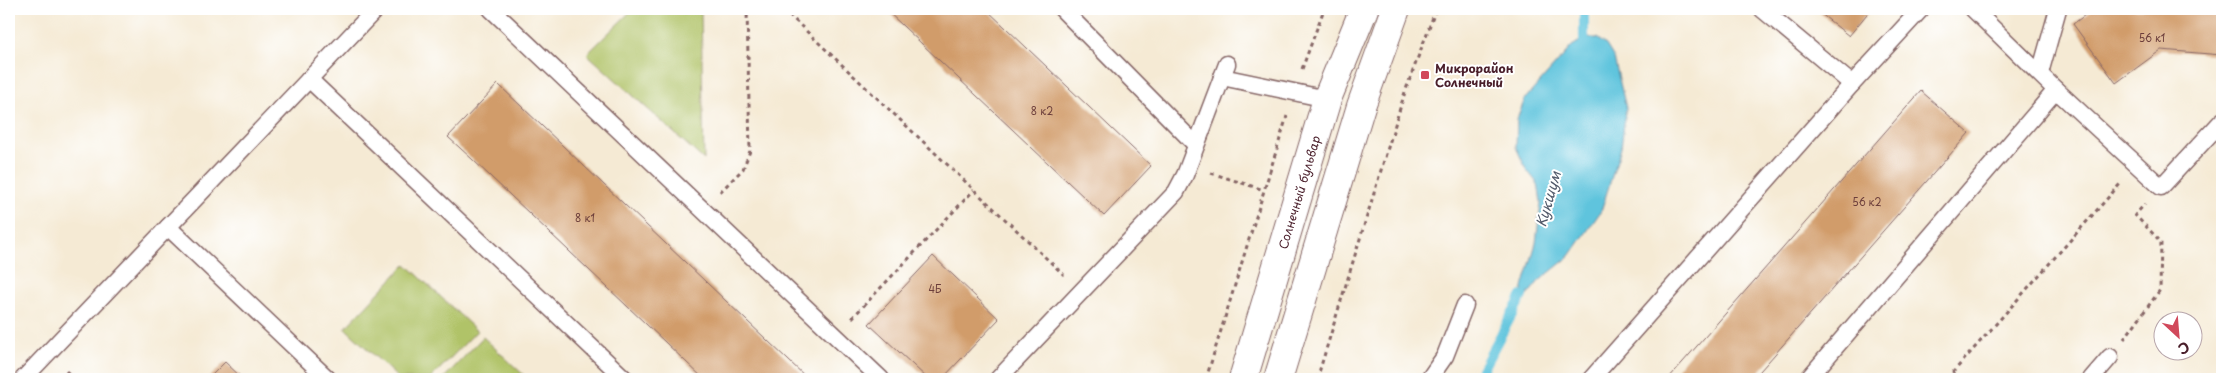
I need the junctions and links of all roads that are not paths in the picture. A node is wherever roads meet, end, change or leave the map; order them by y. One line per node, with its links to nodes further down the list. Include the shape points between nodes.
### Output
1 (376, 9): 11 (lane)
2 (491, 9): 24 (lane)
3 (1062, 9): 17 (lane)
4 (1364, 9): 14 (street, Солнечный бульвар)
5 (1396, 9): 15 (street)
6 (1762, 9): 12 (lane)
7 (1921, 9): 12 (lane)
8 (1973, 9): 10 (lane)
9 (2058, 9): 10 (lane)
10 (2040, 73): 13 (lane)
11 (309, 79): 18 (lane); 23 (lane)
12 (1852, 84): 29 (lane)
13 (2056, 90): 16 (lane, via 2162,187); 30 (lane)
14 (1327, 99): 15 (street); 17 (lane, via 1224,70); 26 (street, Солнечный бульвар)
15 (1361, 106): 27 (street)
16 (2222, 121)
17 (1196, 145): 25 (lane, via 1181,184 1169,200)
18 (168, 227): 21 (lane); 22 (lane)
19 (1465, 305): 28 (lane, via 1445,356)
20 (2110, 357): 31 (lane)
21 (23, 379)
22 (328, 379)
23 (625, 379)
24 (881, 379)
25 (998, 379)
26 (1243, 379)
27 (1278, 379)
28 (1429, 379)
29 (1591, 379)
30 (1808, 379)
31 (2091, 379)

